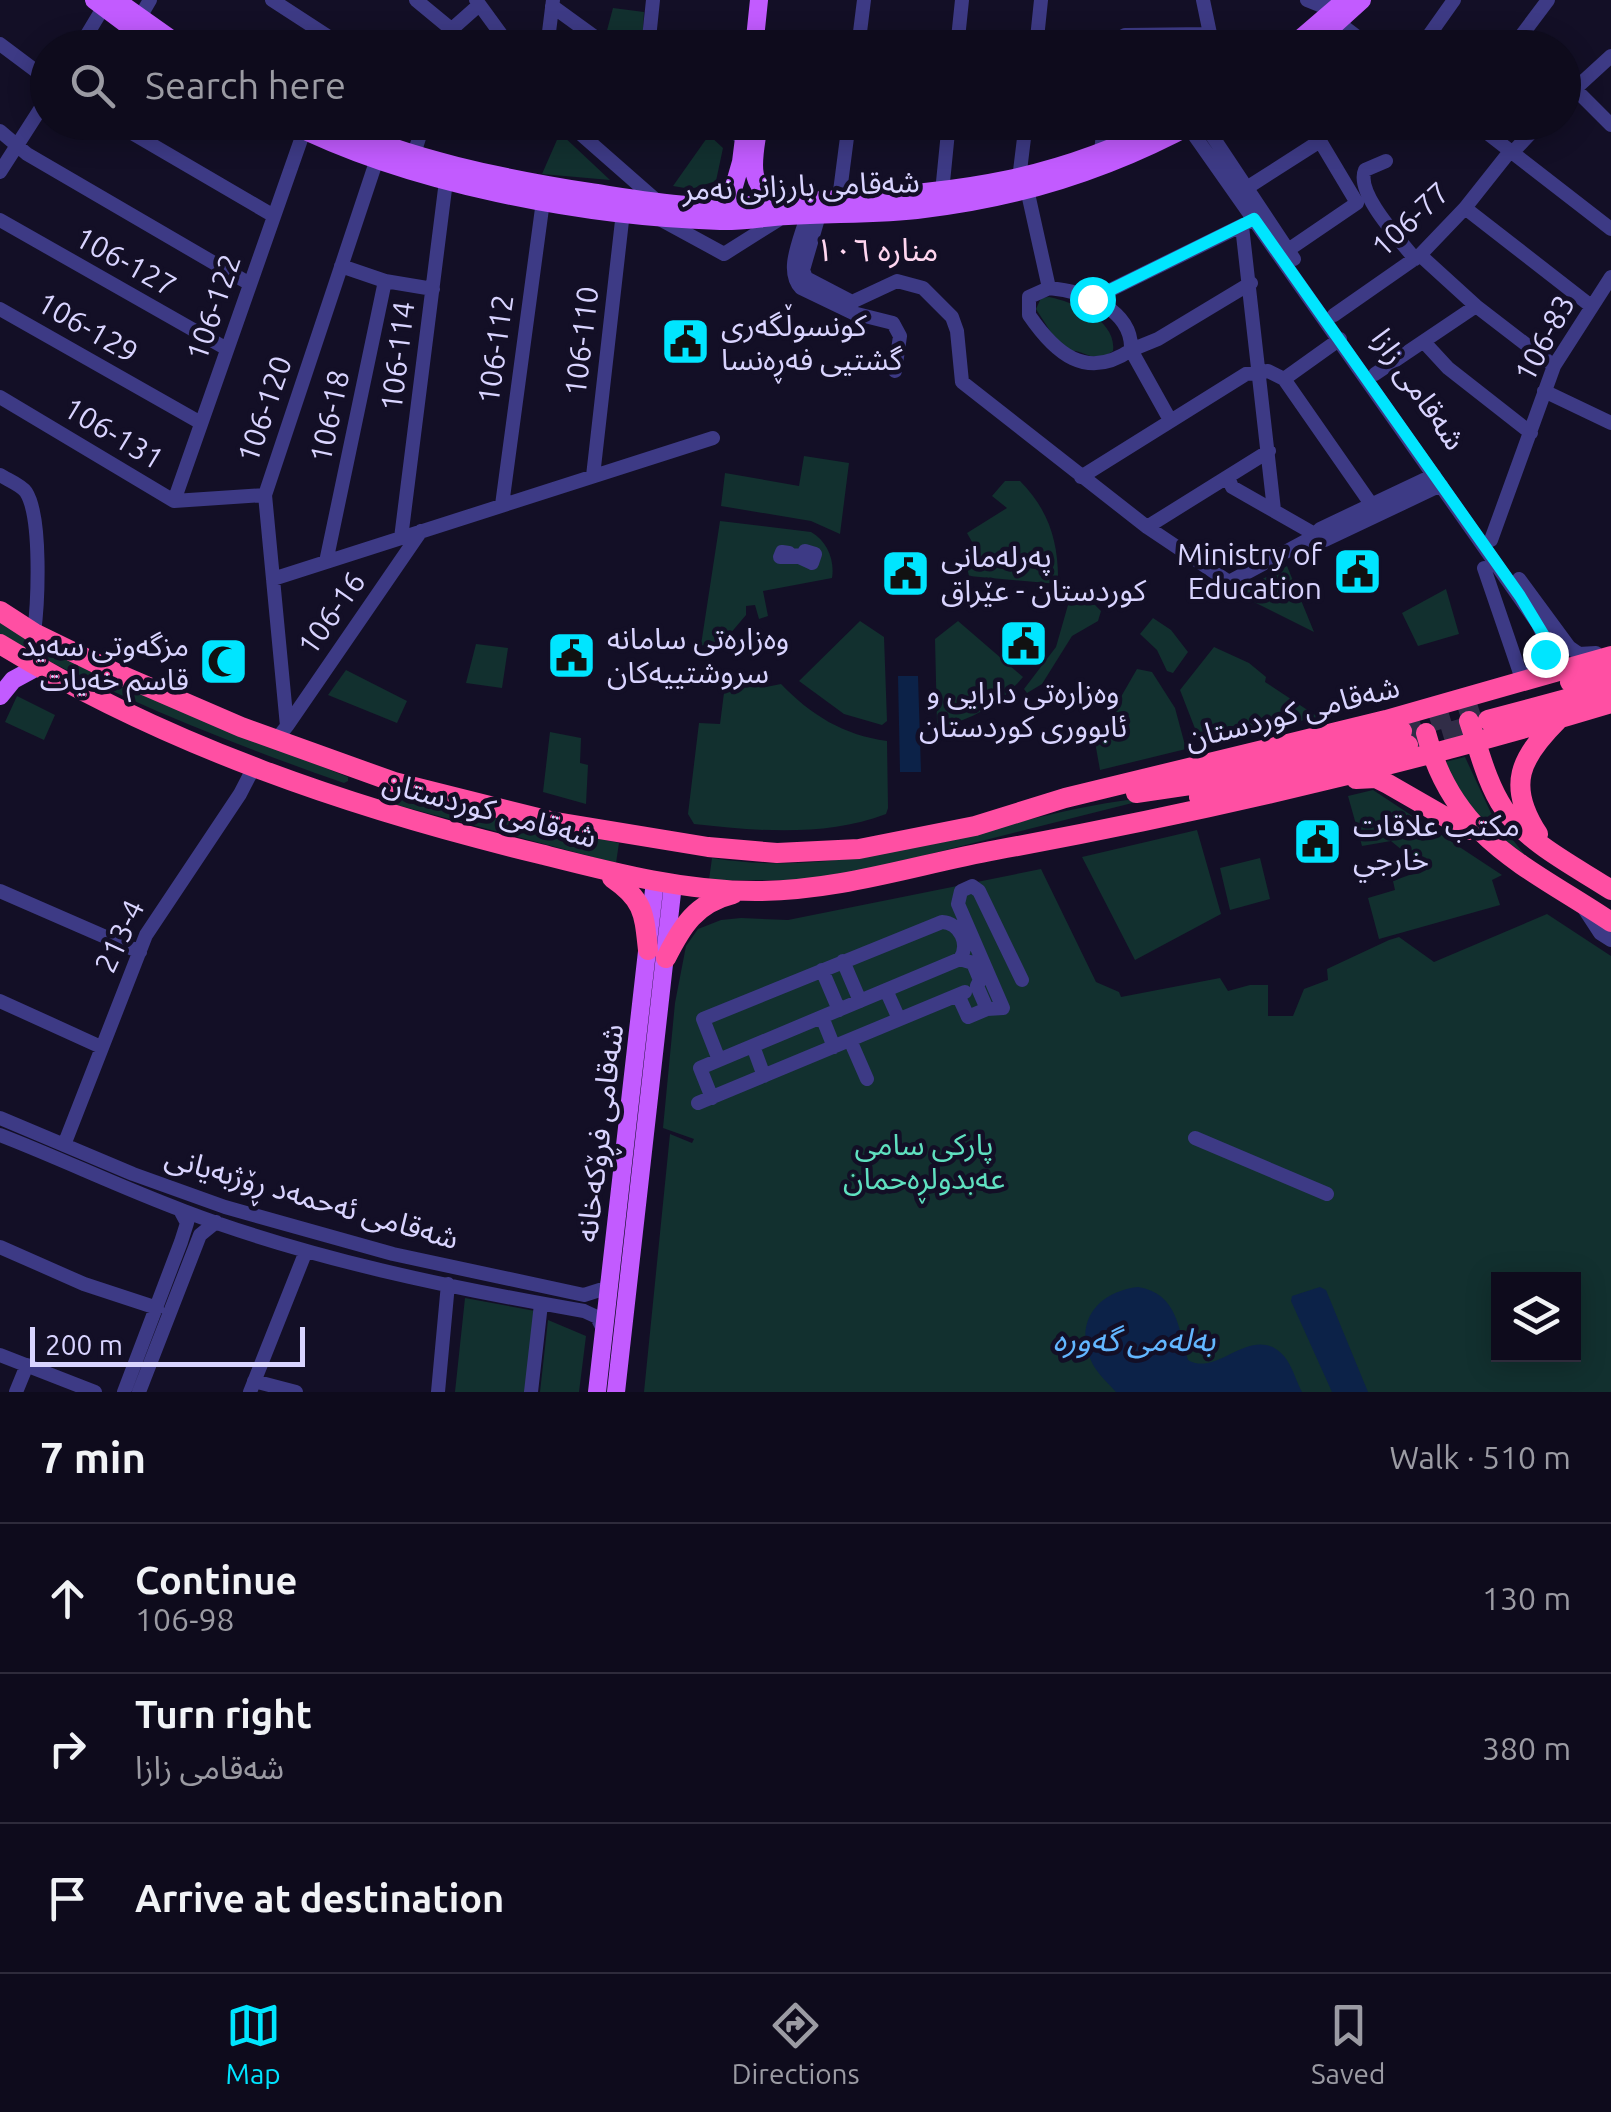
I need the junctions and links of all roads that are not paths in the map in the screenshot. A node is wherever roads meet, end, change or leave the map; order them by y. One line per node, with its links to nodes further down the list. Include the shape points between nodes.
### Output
1 (150, 0): 19 (street)
2 (272, 0): 25 (street)
3 (416, 0): 21 (street)
4 (653, 0): 29 (street)
5 (759, 0): 30 (main road)
6 (771, 0): 31 (main road)
7 (864, 0): 32 (street)
8 (962, 0): 33 (street)
9 (1041, 0): 34 (street)
10 (1203, 0): 35 (street)
11 (1362, 0): 18 (main road)
12 (1454, 0): 39 (street)
13 (1548, 0): 40 (street)
14 (1308, 1): 18 (street); 20 (street)
15 (478, 2): 21 (street); 26 (street)
16 (104, 3): 19 (main road); 22 (street); 23 (main road)
17 (552, 3): 27 (street); 28 (street)
18 (1341, 9): 20 (main road); 37 (main road); 38 (street)
19 (140, 17): 24 (main road)
20 (1317, 24): 36 (main road)
21 (452, 29)
22 (89, 30)
23 (136, 30)
24 (158, 30)
25 (318, 30)
26 (498, 30)
27 (549, 30)
28 (587, 30)
29 (650, 30)
30 (756, 30)
31 (768, 30)
32 (860, 30)
33 (959, 30)
34 (1038, 30)
35 (1209, 30)
36 (1310, 30)
37 (1323, 30)
38 (1358, 30)
39 (1433, 30)
40 (1530, 30)
41 (0, 44): 43 (street)
42 (1611, 56): 44 (street)
43 (30, 66)
44 (1581, 78)
45 (1581, 100): 47 (street)
46 (30, 125): 67 (street)
47 (1611, 125)
48 (0, 130): 67 (street)
49 (144, 140): 88 (street)
50 (292, 140): 88 (street, 106-122)
51 (328, 140): 71 (main road, شەقامی بارزانی نەمر)
52 (376, 140): 70 (main road, شەقامی بارزانی نەمر)
53 (418, 140): 70 (street)
54 (586, 140): 83 (street)
55 (744, 140): 73 (main road)
56 (757, 140): 84 (main road, via 754,179)
57 (847, 140): 79 (street)
58 (948, 140): 78 (street)
59 (1025, 140): 76 (street)
60 (1102, 140): 69 (street)
61 (1129, 140): 69 (main road, شەقامی بارزانی نەمر)
62 (1157, 140): 76 (main road, شەقامی بارزانی نەمر, via 1095,168)
63 (1202, 140): 90 (street, شەقامی زازا)
64 (1206, 140): 77 (street, شەقامی زازا)
65 (1497, 140): 68 (street)
66 (1523, 140): 68 (street, 106-77)
67 (16, 146): 74 (street); 98 (street)
68 (1512, 151): 82 (street, 106-77); 91 (street)
69 (1101, 153): 76 (main road, شەقامی بارزانی نەمر)
70 (414, 154): 83 (main road, شەقامی بارزانی نەمر)
71 (376, 159): 75 (main road, شەقامی بارزانی نەمر); 95 (street, 106-120)
72 (1386, 161): 94 (street, via 1365,170 1363,184 1380,216)
73 (741, 162): 81 (main road, via 729,186); 86 (main road)
74 (0, 172)
75 (446, 181): 80 (main road, شەقامی بارزانی نەمر); 101 (street, 106-114)
76 (1023, 184): 78 (main road, شەقامی بارزانی نەمر); 87 (main road, شەقامی بارزانی نەمر, via 922,210); 100 (street)
77 (1245, 189): 92 (street, شەقامی زازا); 92 (street, via 1320,141 1357,203)
78 (942, 192): 79 (main road, شەقامی بارزانی نەمر)
79 (840, 199): 84 (main road, شەقامی بارزانی نەمر)
80 (542, 201): 85 (main road, شەقامی بارزانی نەمر); 132 (street, 106-112)
81 (687, 205): 83 (main road, شەقامی بارزانی نەمر); 86 (main road, شەقامی بارزانی نەمر)
82 (1465, 208): 94 (street, 106-77); 104 (street)
83 (656, 209): 85 (main road, شەقامی بارزانی نەمر); 86 (main road, شەقامی بارزانی نەمر); 93 (street)
84 (783, 209): 86 (main road, شەقامی بارزانی نەمر); 87 (main road, شەقامی بارزانی نەمر); 93 (street)
85 (623, 212): 125 (street, 106-110)
86 (726, 213): 93 (street)
87 (813, 215): 112 (street, via 794,281 853,314 894,322 900,336); 126 (street, via 806,278 852,302 897,281 922,288 952,318 962,382)
88 (274, 216): 98 (street, 106-122)
89 (0, 220): 109 (street, 106-127)
90 (1248, 223): 99 (street); 102 (street); 107 (street, شەقامی زازا)
91 (1611, 228)
92 (1288, 250): 106 (street, شەقامی زازا)
93 (724, 254)
94 (1418, 257): 103 (street); 106 (street, 106-77)
95 (341, 266): 97 (street); 129 (street, 106-120)
96 (1611, 277): 104 (street, 106-83)
97 (385, 281): 101 (street); 139 (street, 106-18)
98 (250, 284): 109 (street, 106-122)
99 (1251, 284): 110 (street); 113 (street)
100 (1049, 288): 102 (street); 110 (street, via 1030,297 1028,315 1073,360 1097,364)
101 (433, 290): 137 (street, 106-114)
102 (1092, 299): 110 (street, via 1120,319)
103 (1476, 306): 108 (street); 111 (street)
104 (1591, 306): 111 (street, 106-83)
105 (0, 309): 120 (street, 106-129)
106 (1334, 315): 114 (street, شەقامی زازا)
107 (1340, 339): 115 (street); 128 (street, شەقامی زازا)
108 (1424, 342): 114 (street); 121 (street)
109 (227, 349): 120 (street, 106-122)
110 (1130, 350): 119 (street)
111 (1554, 366): 116 (street, 106-83)
112 (896, 371)
113 (1260, 371): 115 (street); 119 (street); 123 (street)
114 (1376, 374): 138 (street, شەقامی زازا)
115 (1284, 379): 131 (street)
116 (1544, 390): 118 (street); 121 (street, 106-83)
117 (0, 397): 130 (street, 106-131)
118 (1608, 416)
119 (1170, 420): 126 (street)
120 (202, 422): 130 (street, 106-122)
121 (1531, 433): 138 (street, 106-83)
122 (713, 438): 125 (street)
123 (1269, 451): 127 (street); 133 (street)
124 (0, 475): 143 (street, via 25,489 32,506 40,593)
125 (593, 476): 132 (street)
126 (1082, 477): 134 (street)
127 (1228, 477): 133 (street); 134 (street)
128 (1438, 480): 131 (street); 136 (street, via 1325,540); 148 (street, شەقامی زازا, via 1546,639 1541,662)
129 (265, 494): 130 (street, 106-131); 141 (street, 106-120)
130 (174, 500)
131 (1372, 504): 136 (street)
132 (502, 505): 135 (street)
133 (1274, 510): 136 (street)
134 (1147, 527): 136 (street, via 1228,582)
135 (421, 531): 137 (street); 154 (street, 106-16)
136 (1315, 536)
137 (401, 538): 139 (street)
138 (1491, 540): 145 (street, شەقامی زازا, via 1569,647 1584,655)
139 (326, 562): 141 (street)
140 (1484, 568): 148 (street)
141 (274, 579): 154 (street, 106-120)
142 (0, 612): 143 (highway, شەقامی کوردستان)
143 (34, 633): 154 (highway, شەقامی کوردستان, via 116,673)
144 (0, 644): 146 (highway, شەقامی کوردستان)
145 (1611, 652): 152 (highway, شەقامی کوردستان)
146 (37, 667): 150 (main road); 157 (highway, شەقامی کوردستان)
147 (1611, 671): 155 (highway, شەقامی کوردستان)
148 (1521, 676): 155 (street, via 1420,704)
149 (1611, 687): 155 (highway, شەقامی کوردستان)
150 (0, 696)
151 (1611, 704): 153 (highway, شەقامی کوردستان)
152 (1441, 706): 155 (highway, شەقامی کوردستان); 155 (highway, via 1428,716); 155 (highway, via 1458,708)
153 (1559, 719): 155 (highway, شەقامی کوردستان); 164 (highway, via 1530,751 1520,781 1531,823)
154 (281, 733): 156 (highway, شەقامی کوردستان)
155 (1443, 733): 158 (highway, شەقامی کوردستان); 159 (highway, شەقامی کوردستان, via 859,849 764,852 682,843 550,821); 162 (highway, via 1454,803); 163 (highway, شەقامی کوردستان); 164 (highway, via 1522,828)
156 (346, 766): 159 (highway, شەقامی کوردستان); 160 (highway, via 357,777 356,788)
157 (254, 767): 160 (highway, شەقامی کوردستان); 173 (street, 213-4, via 158,913)
158 (1336, 779): 162 (highway, via 1376,778); 163 (highway, شەقامی کوردستان)
159 (394, 782): 161 (highway, via 374,793 377,808)
160 (337, 797): 161 (highway, شەقامی کوردستان)
161 (386, 813): 165 (highway, شەقامی کوردستان)
162 (1496, 846): 170 (highway)
163 (994, 850): 169 (highway, شەقامی کوردستان, via 872,880)
164 (1556, 854): 167 (highway)
165 (598, 868): 166 (highway, شەقامی کوردستان); 174 (highway, via 642,906)
166 (664, 883): 169 (highway, شەقامی کوردستان); 174 (main road, شەقامی فڕۆکەخانە)
167 (1611, 890)
168 (0, 891): 173 (street)
169 (752, 891): 174 (highway, via 702,907)
170 (1581, 902): 171 (highway); 172 (street)
171 (1611, 922)
172 (1611, 940)
173 (140, 952): 190 (street, 213-4)
174 (657, 954): 206 (main road, شەقامی فڕۆکەخانە); 224 (main road, شەقامی فڕۆکەخانە)
175 (960, 959): 176 (street, via 958,928 942,922); 179 (street, via 974,963); 180 (street)
176 (844, 962): 177 (street); 183 (street)
177 (822, 970): 185 (street); 192 (street, via 703,1019)
178 (1022, 980): 184 (street, via 980,891 961,890 958,904 1003,1008)
179 (978, 986): 181 (street); 184 (street)
180 (886, 990): 183 (street); 187 (street)
181 (958, 995): 184 (street, via 968,1017); 187 (street)
182 (0, 1001): 190 (street)
183 (860, 1001): 185 (street)
184 (987, 1009)
185 (839, 1010): 186 (street)
186 (822, 1017): 189 (street); 191 (street)
187 (899, 1020): 188 (street)
188 (850, 1040): 191 (street); 194 (street)
189 (752, 1046): 192 (street); 193 (street)
190 (101, 1047): 198 (street, 213-4)
191 (834, 1047): 193 (street)
192 (719, 1060): 193 (street, via 700,1068 705,1100)
193 (764, 1076)
194 (867, 1079)
195 (0, 1118): 198 (street, شەقامی ئەحمەد ڕۆژبەیانی)
196 (0, 1135): 200 (street, شەقامی ئەحمەد ڕۆژبەیانی)
197 (1196, 1138): 199 (street)
198 (64, 1145): 203 (street, شەقامی ئەحمەد ڕۆژبەیانی, via 192,1196)
199 (1327, 1194)
200 (180, 1210): 201 (street, شەقامی ئەحمەد ڕۆژبەیانی); 210 (street, via 187,1224)
201 (216, 1222): 204 (street, شەقامی ئەحمەد ڕۆژبەیانی); 219 (street, via 200,1236)
202 (0, 1248): 210 (street)
203 (374, 1249): 205 (street); 208 (street, شەقامی ئەحمەد ڕۆژبەیانی)
204 (306, 1251): 205 (street, شەقامی ئەحمەد ڕۆژبەیانی); 215 (street)
205 (370, 1266): 207 (street, شەقامی ئەحمەد ڕۆژبەیانی)
206 (610, 1278): 208 (street, via 606,1288); 212 (main road, شەقامی فڕۆکەخانە)
207 (448, 1284): 209 (street, شەقامی ئەحمەد ڕۆژبەیانی); 221 (street)
208 (589, 1295): 211 (street, via 594,1307)
209 (541, 1304): 211 (street, شەقامی ئەحمەد ڕۆژبەیانی); 222 (street)
210 (157, 1308): 218 (street)
211 (587, 1312): 212 (street)
212 (604, 1331): 223 (main road, شەقامی فڕۆکەخانە)
213 (0, 1355): 214 (street)
214 (28, 1365): 216 (street); 217 (street)
215 (252, 1386): 220 (street)
216 (16, 1392)
217 (95, 1392)
218 (124, 1392)
219 (140, 1392)
220 (296, 1392)
221 (438, 1392)
222 (531, 1392)
223 (597, 1392)
224 (616, 1392)

